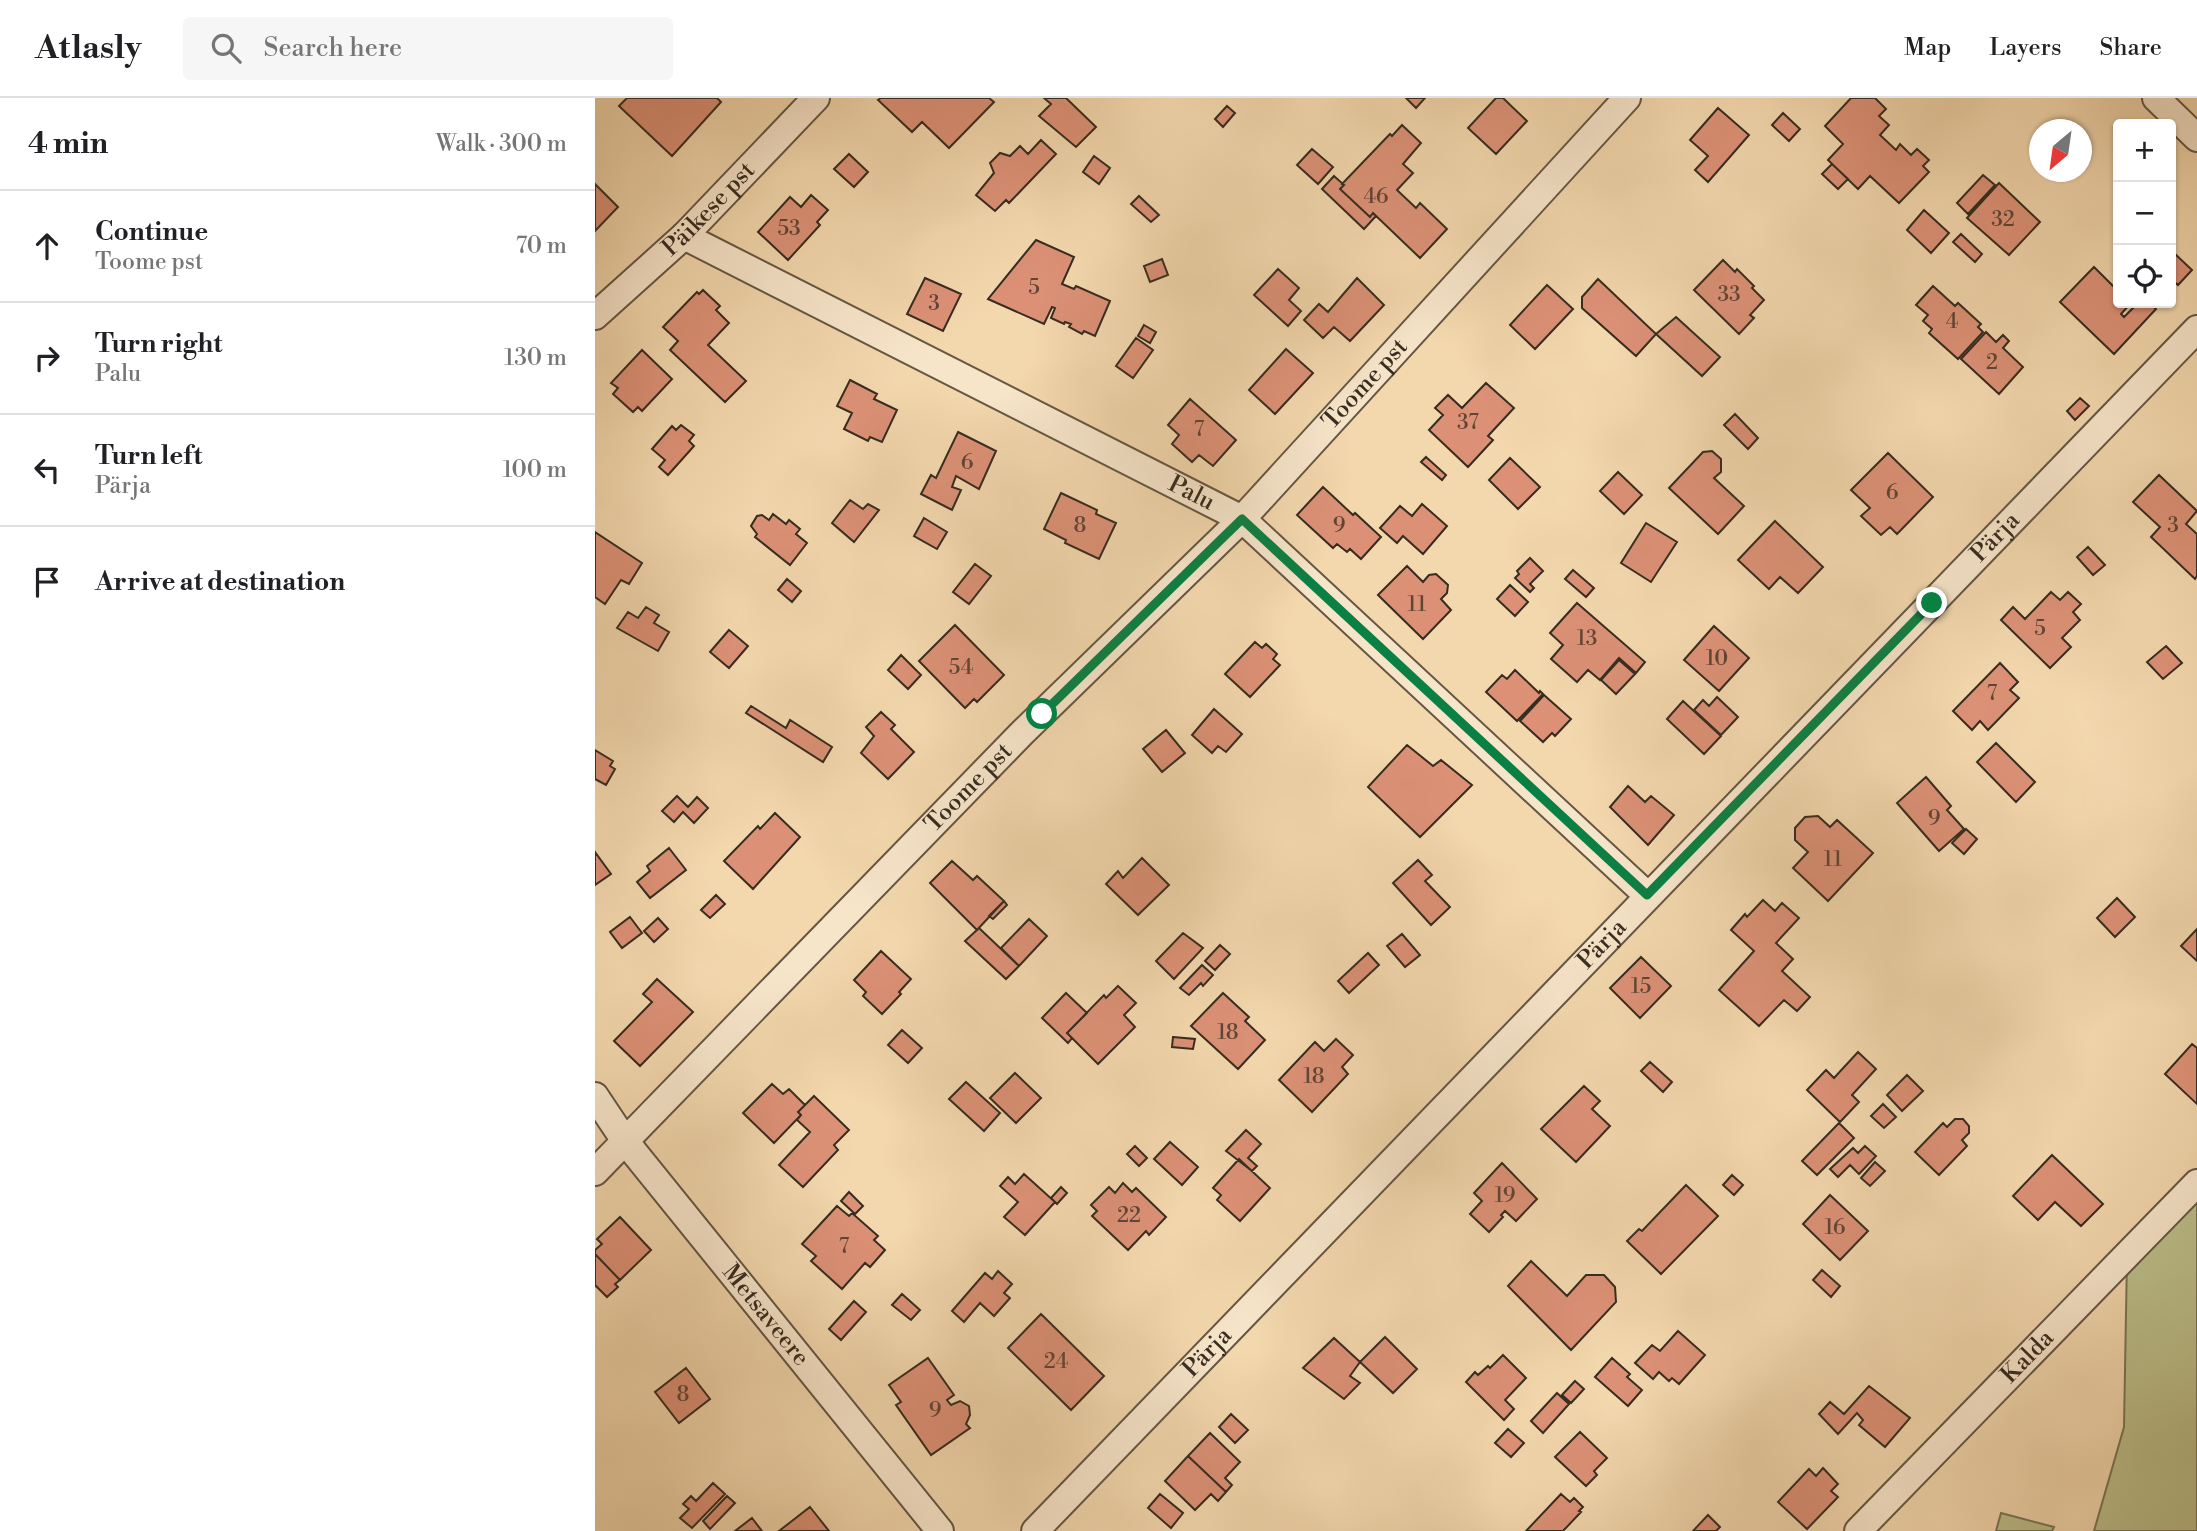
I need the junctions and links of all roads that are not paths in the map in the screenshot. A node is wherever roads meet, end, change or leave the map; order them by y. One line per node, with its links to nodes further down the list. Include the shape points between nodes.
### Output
1 (816, 98): 5 (street, Päikese pst)
2 (1627, 98): 8 (street, Toome pst)
3 (2156, 98): 4 (street)
4 (2197, 138)
5 (684, 236): 6 (street, Päikese pst); 8 (street, Palu)
6 (595, 316)
7 (2197, 329): 9 (street, Pärja)
8 (1242, 519): 9 (street, Palu); 11 (street, Toome pst, via 1022,733)
9 (1647, 895): 15 (street, Pärja)
10 (595, 1096): 11 (street, Metsaveere)
11 (625, 1141): 12 (street, Toome pst); 14 (street, Metsaveere)
12 (595, 1172)
13 (2197, 1183): 16 (street, Kalda)
14 (940, 1531)
15 (1035, 1531)
16 (1858, 1531)

